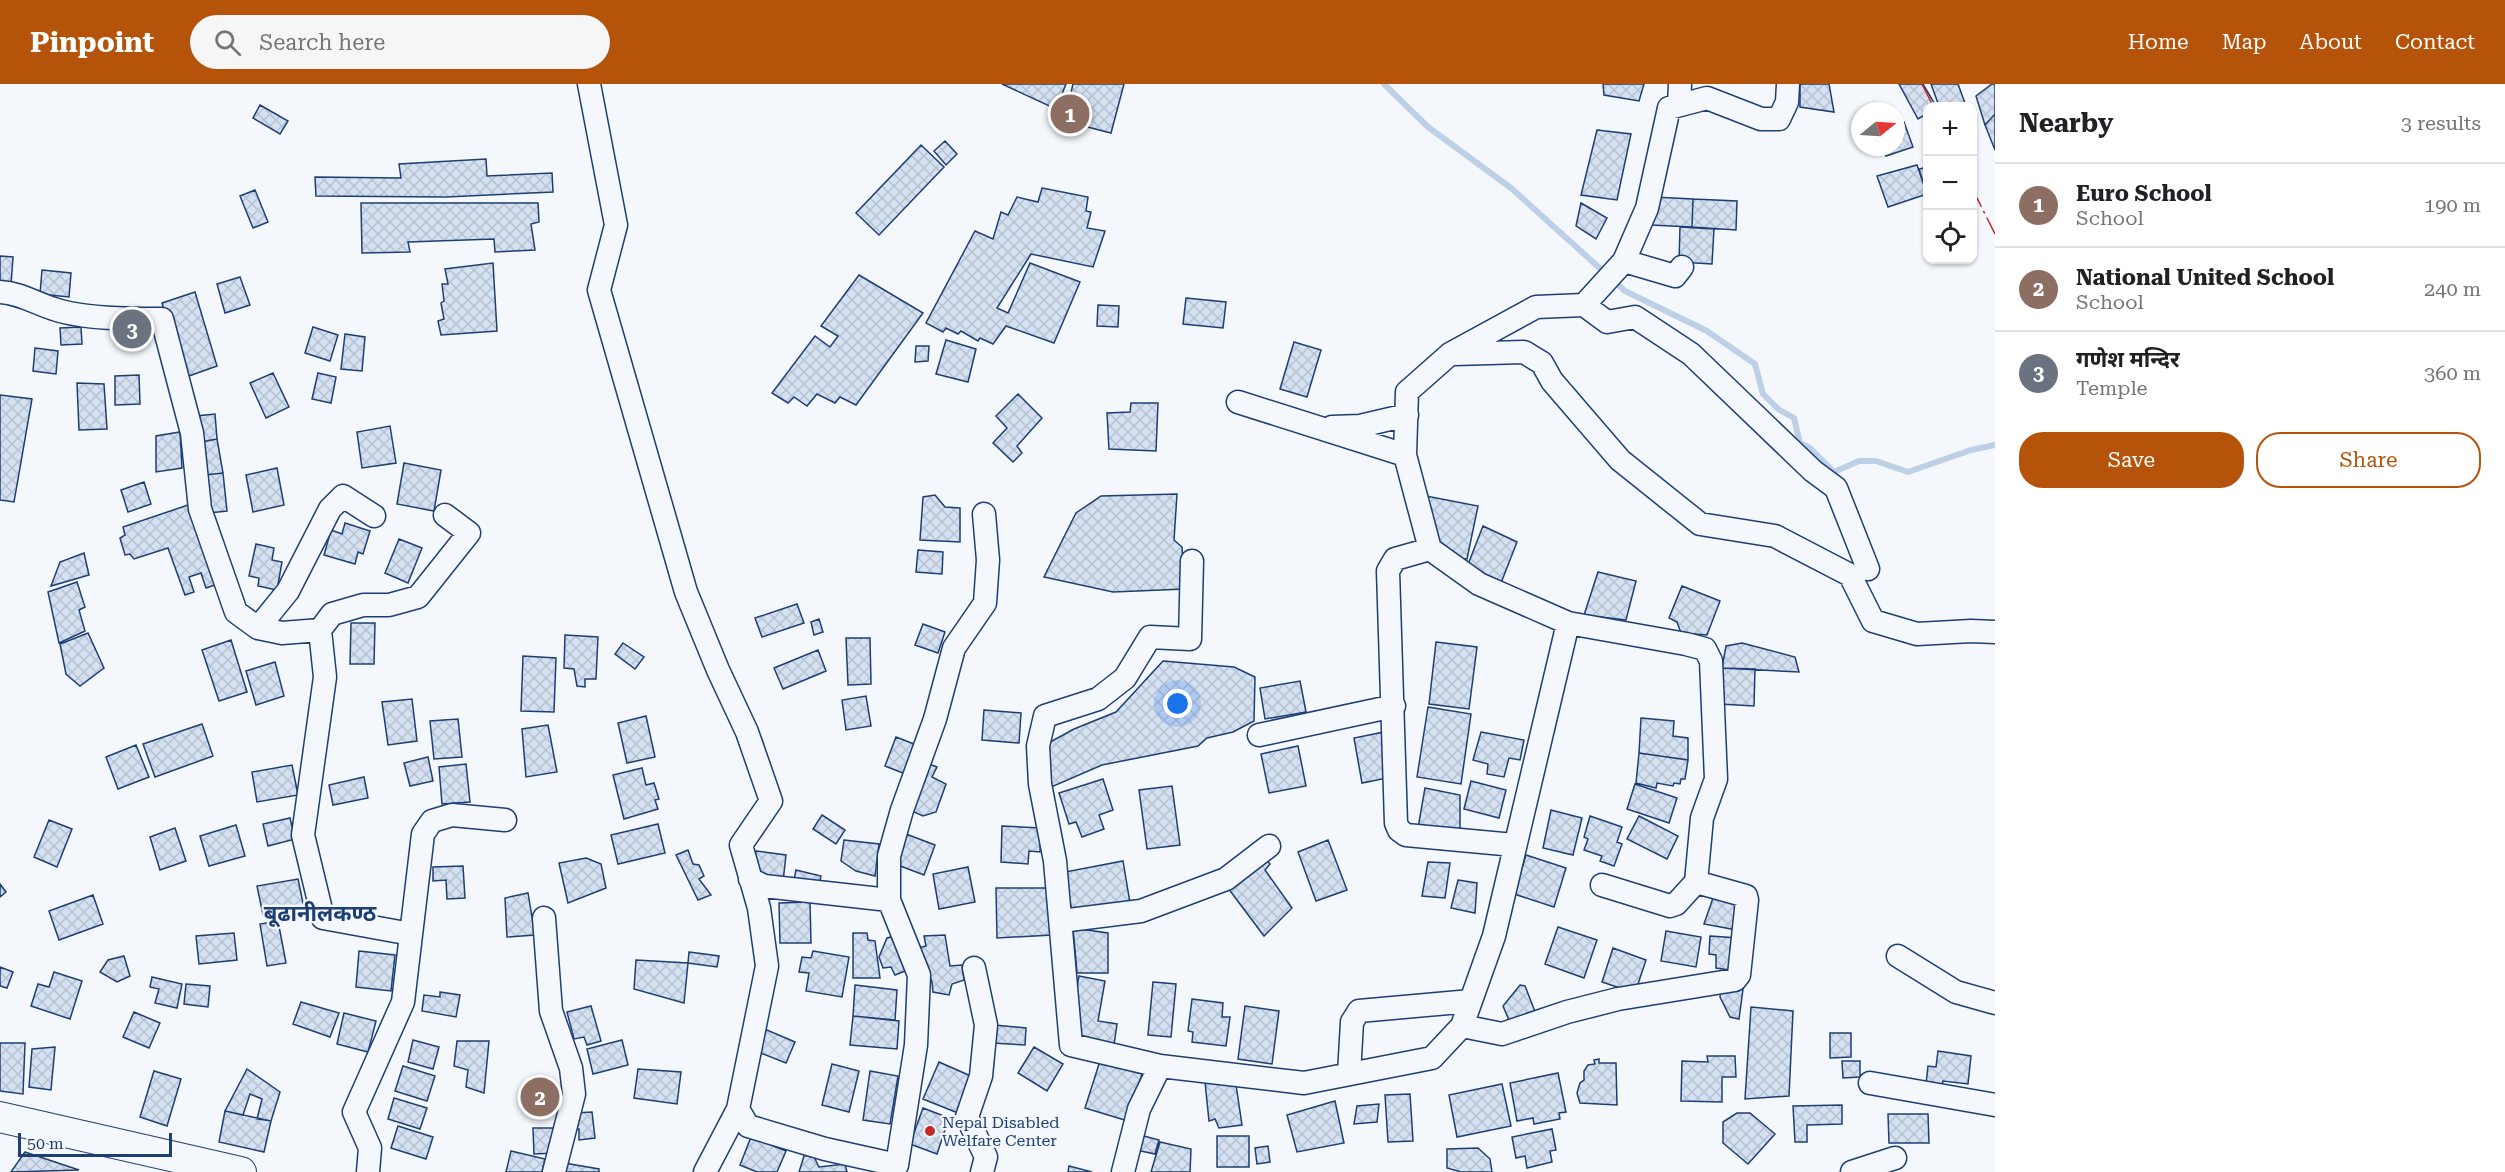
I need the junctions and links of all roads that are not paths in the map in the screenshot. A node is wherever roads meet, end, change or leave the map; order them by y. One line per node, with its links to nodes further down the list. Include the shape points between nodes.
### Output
1 (590, 84): 28 (street, via 616,225 599,290 687,592 717,670 747,732 771,801 741,845)
2 (1788, 84): 3 (street, via 1787,102 1779,119 1761,119 1707,98)
3 (1679, 95): 4 (street, via 1669,108 1647,208)
4 (1622, 264): 5 (street, via 1675,276); 7 (street)
5 (1682, 267)
6 (0, 292): 20 (street, via 14,292 55,310 124,319 162,319 192,433 200,508 236,612)
7 (1584, 305): 8 (street, via 1536,307); 18 (street, via 1607,322 1635,317 1691,354 1813,471 1836,488)
8 (1450, 354): 10 (street, via 1407,392); 22 (street, via 1524,352 1542,363 1552,381 1620,460 1700,524 1775,536 1850,575 1873,621 1917,634)
9 (1238, 402): 11 (street)
10 (1407, 415): 11 (street, via 1360,426); 12 (street)
11 (1319, 428): 12 (street)
12 (1405, 455): 16 (street)
13 (984, 514): 31 (street, via 988,560 985,603 954,648 935,719 889,856)
14 (445, 515): 21 (street, via 469,533 418,597 389,605 363,604 332,614)
15 (374, 516): 20 (street, via 343,496 330,509 288,591)
16 (1430, 549): 19 (street, via 1479,584); 23 (street, via 1395,559 1388,571)
17 (1192, 561): 33 (street, via 1190,639 1150,637 1125,678 1098,699 1045,716 1038,746 1040,784 1055,861)
18 (1868, 569)
19 (1568, 623): 26 (street); 29 (street, via 1686,644 1705,650 1711,661 1716,778 1702,818)
20 (258, 628): 21 (street, via 282,633)
21 (320, 630): 34 (street, via 325,677 303,835 323,918)
22 (1995, 632)
23 (1394, 706): 24 (street); 26 (street, via 1399,830 1406,835)
24 (1259, 735)
25 (505, 820): 34 (street, via 452,815 432,821 423,834)
26 (1514, 845): 37 (street, via 1494,936)
27 (1269, 846): 33 (street, via 1226,879 1141,911)
28 (750, 879): 31 (street, via 764,886); 44 (street, via 759,908 767,966)
29 (1695, 882): 30 (street, via 1670,906); 39 (street, via 1746,896 1739,975 1735,980 1618,999 1503,1034)
30 (1602, 885)
31 (889, 900): 44 (street, via 919,975 916,1045 897,1165 748,1126)
32 (544, 918): 49 (street, via 552,1011 571,1068 574,1094)
33 (1061, 921): 40 (street, via 1071,1045)
34 (411, 934): 48 (street, via 403,1002 354,1112 370,1148)
35 (1898, 956): 38 (street, via 1956,992)
36 (974, 968): 51 (street, via 986,1025 981,1076 967,1117 986,1157)
37 (1471, 1001): 39 (street); 41 (street, via 1359,1011 1352,1022)
38 (1995, 1003)
39 (1462, 1026): 41 (street, via 1432,1058)
40 (1160, 1065): 41 (street, via 1304,1083); 52 (street, via 1139,1109)
41 (1349, 1074)
42 (1870, 1083): 43 (street)
43 (1995, 1106)
44 (738, 1109): 50 (street)
45 (0, 1117): 47 (main road)
46 (1895, 1158): 53 (street)
47 (241, 1172)
48 (368, 1172)
49 (554, 1172)
50 (705, 1172)
51 (982, 1172)
52 (1123, 1172)
53 (1852, 1172)

